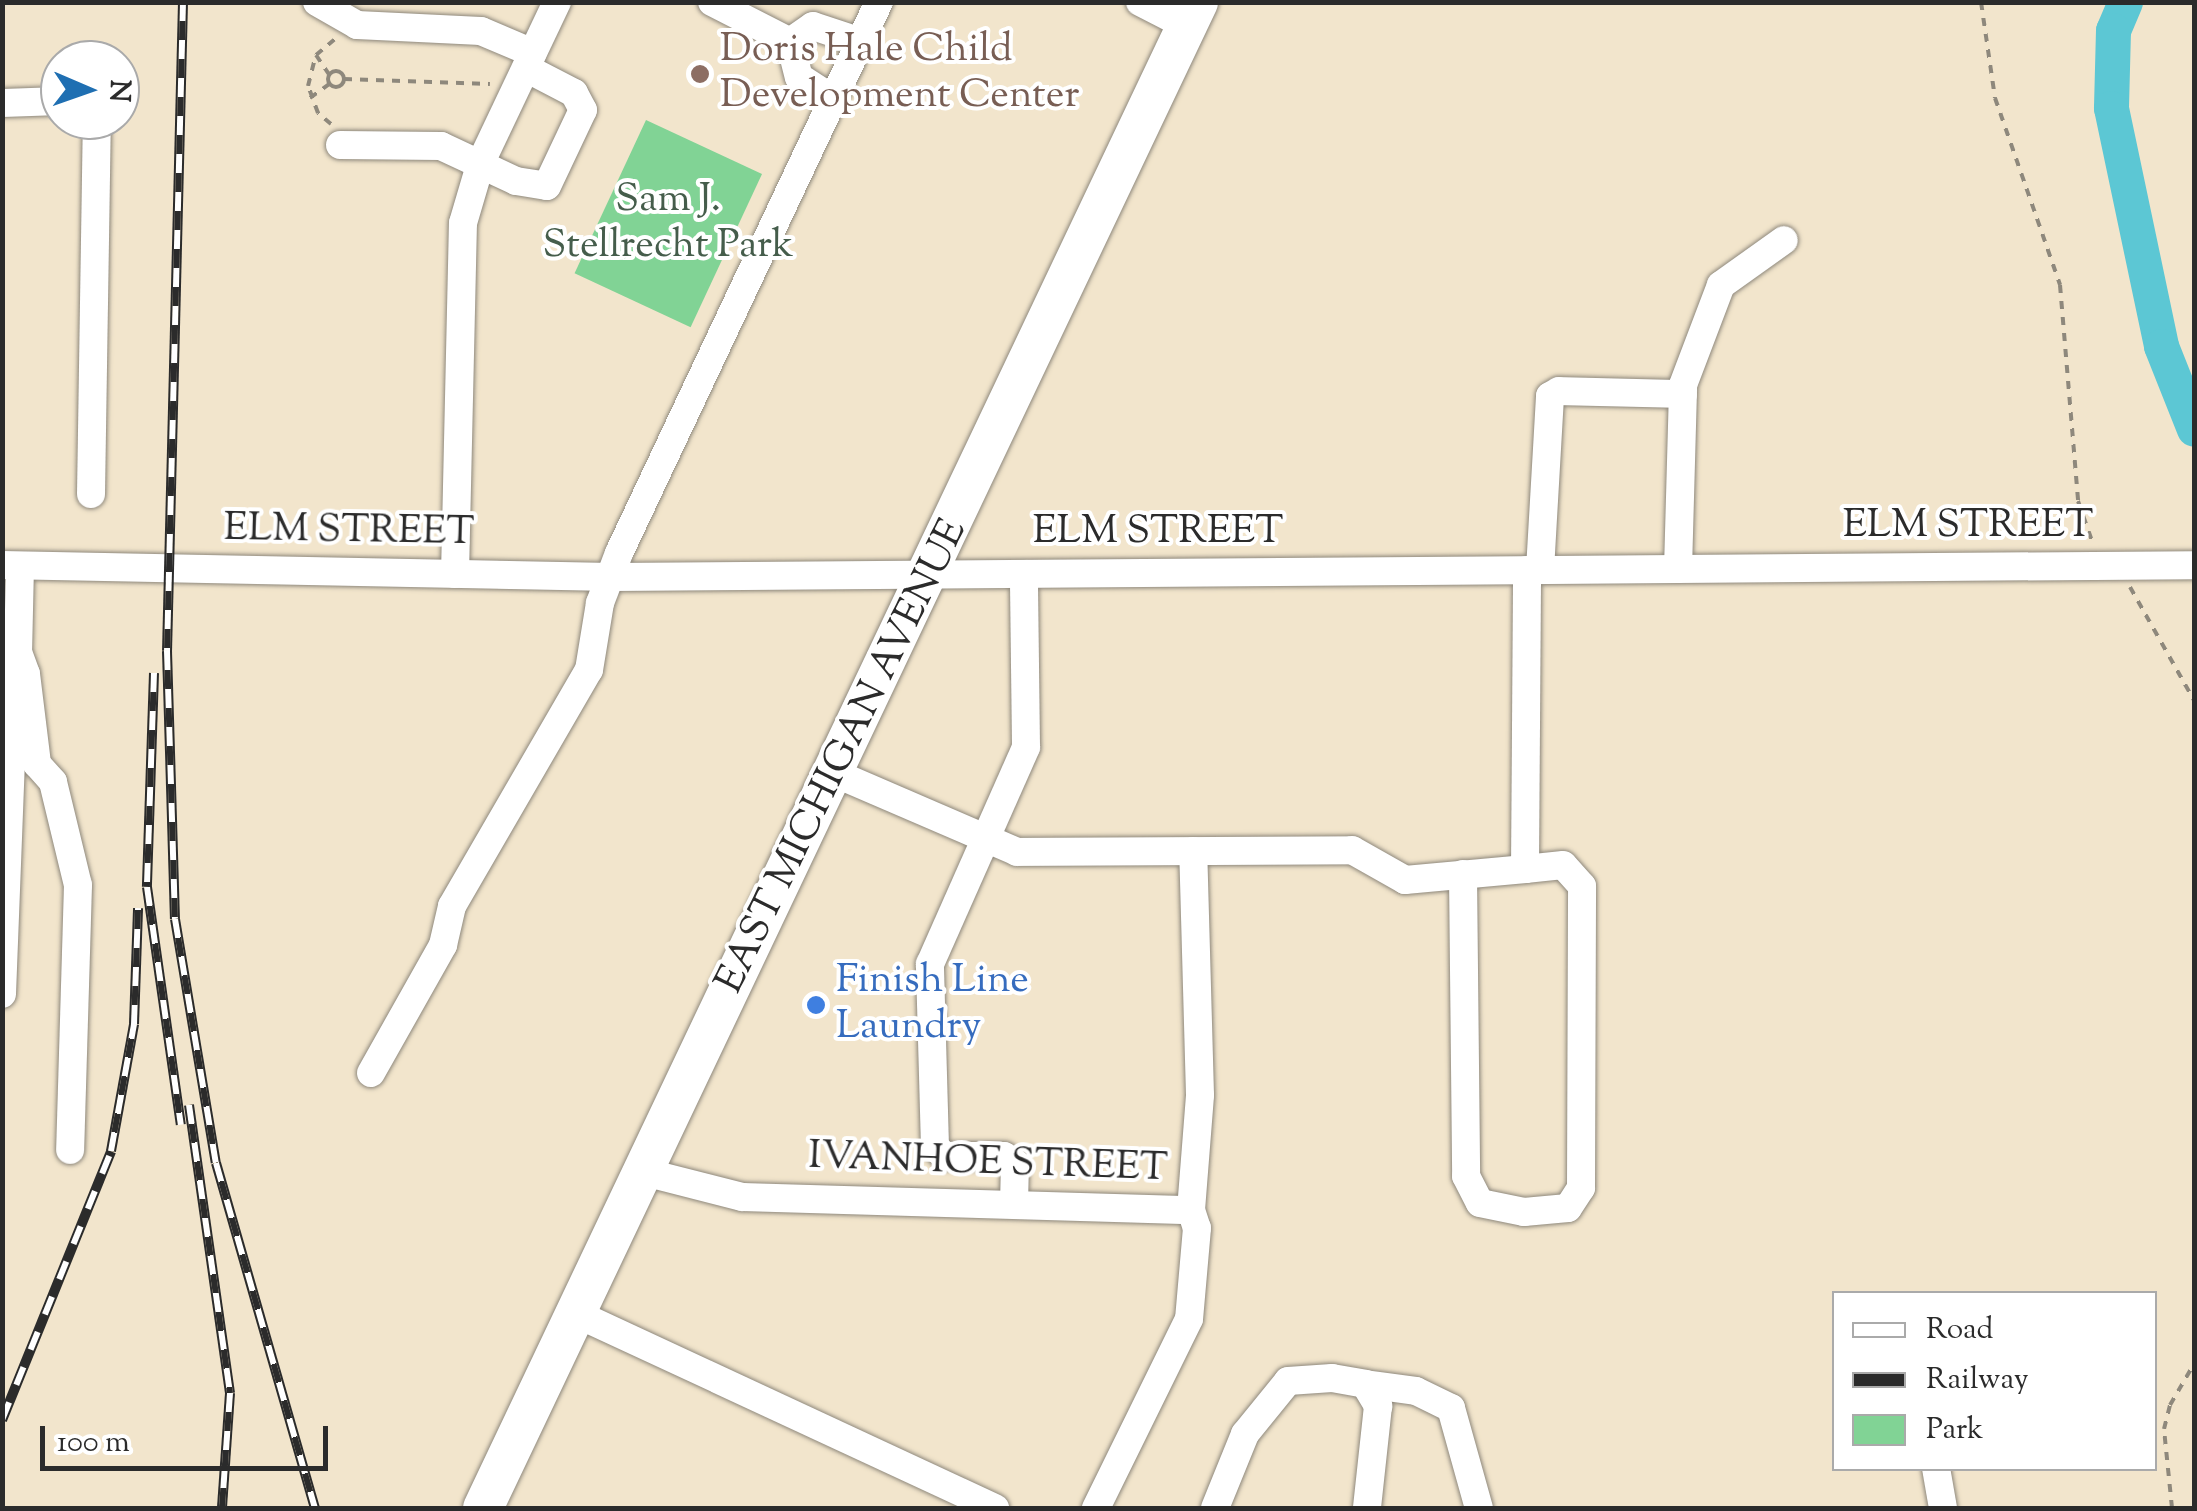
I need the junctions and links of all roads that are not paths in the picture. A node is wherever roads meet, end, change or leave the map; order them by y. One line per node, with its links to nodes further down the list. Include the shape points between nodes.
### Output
1 (317, 2): 9 (street, via 358,26 481,31)
2 (558, 2): 9 (street)
3 (712, 2): 7 (street)
4 (879, 2): 8 (street)
5 (1140, 2): 6 (street)
6 (1192, 14): 25 (highway, EAST MICHIGAN AVENUE)
7 (790, 42): 8 (street, via 812,26); 10 (street, via 799,76)
8 (861, 42): 10 (street)
9 (530, 61): 15 (street); 15 (street, via 574,93 582,116 547,186 516,181)
10 (834, 99): 26 (street)
11 (40, 102): 12 (street)
12 (2, 103)
13 (96, 140): 18 (street)
14 (340, 146): 15 (street, via 432,145)
15 (481, 162): 23 (street, via 464,223)
16 (1784, 240): 17 (street, via 1721,285)
17 (1683, 394): 21 (street); 22 (street, via 1550,396)
18 (91, 494)
19 (11, 565): 23 (street, ELM STREET); 27 (street)
20 (2186, 565): 21 (street, ELM STREET)
21 (1678, 569): 22 (street, ELM STREET)
22 (1533, 570): 24 (street, ELM STREET); 31 (street)
23 (455, 574): 26 (street, ELM STREET)
24 (1024, 574): 25 (street, ELM STREET); 29 (street, via 1026,747)
25 (931, 575): 26 (street, ELM STREET); 28 (highway, EAST MICHIGAN AVENUE)
26 (612, 577): 34 (street, via 600,603 589,670 452,906 443,946)
27 (18, 652): 33 (street, via 10,680); 35 (street, via 37,764 52,782 78,885)
28 (834, 772): 29 (street); 36 (highway, EAST MICHIGAN AVENUE)
29 (984, 840): 30 (street, via 1017,852); 37 (street, via 930,964 935,1147 945,1156 1004,1156 1015,1163)
30 (1193, 851): 32 (street, via 1352,850 1405,880); 38 (street, via 1200,1095)
31 (1525, 869): 32 (street); 32 (street, via 1563,865 1582,886 1581,1188 1568,1208 1524,1212 1480,1202 1466,1176)
32 (1463, 874)
33 (2, 994)
34 (371, 1074)
35 (70, 1150)
36 (644, 1172): 37 (street, IVANHOE STREET, via 742,1197); 39 (highway, EAST MICHIGAN AVENUE)
37 (1014, 1204): 38 (street, IVANHOE STREET)
38 (1192, 1210): 44 (street, IVANHOE STREET, via 1188,1320)
39 (577, 1314): 42 (highway, EAST MICHIGAN AVENUE); 43 (street)
40 (1365, 1384): 45 (street, via 1288,1381 1245,1434); 46 (street, via 1378,1406); 47 (street, via 1416,1392 1452,1408)
41 (1937, 1471): 48 (street)
42 (483, 1508)
43 (996, 1508)
44 (1096, 1508)
45 (1215, 1508)
46 (1367, 1508)
47 (1479, 1508)
48 (1943, 1508)

